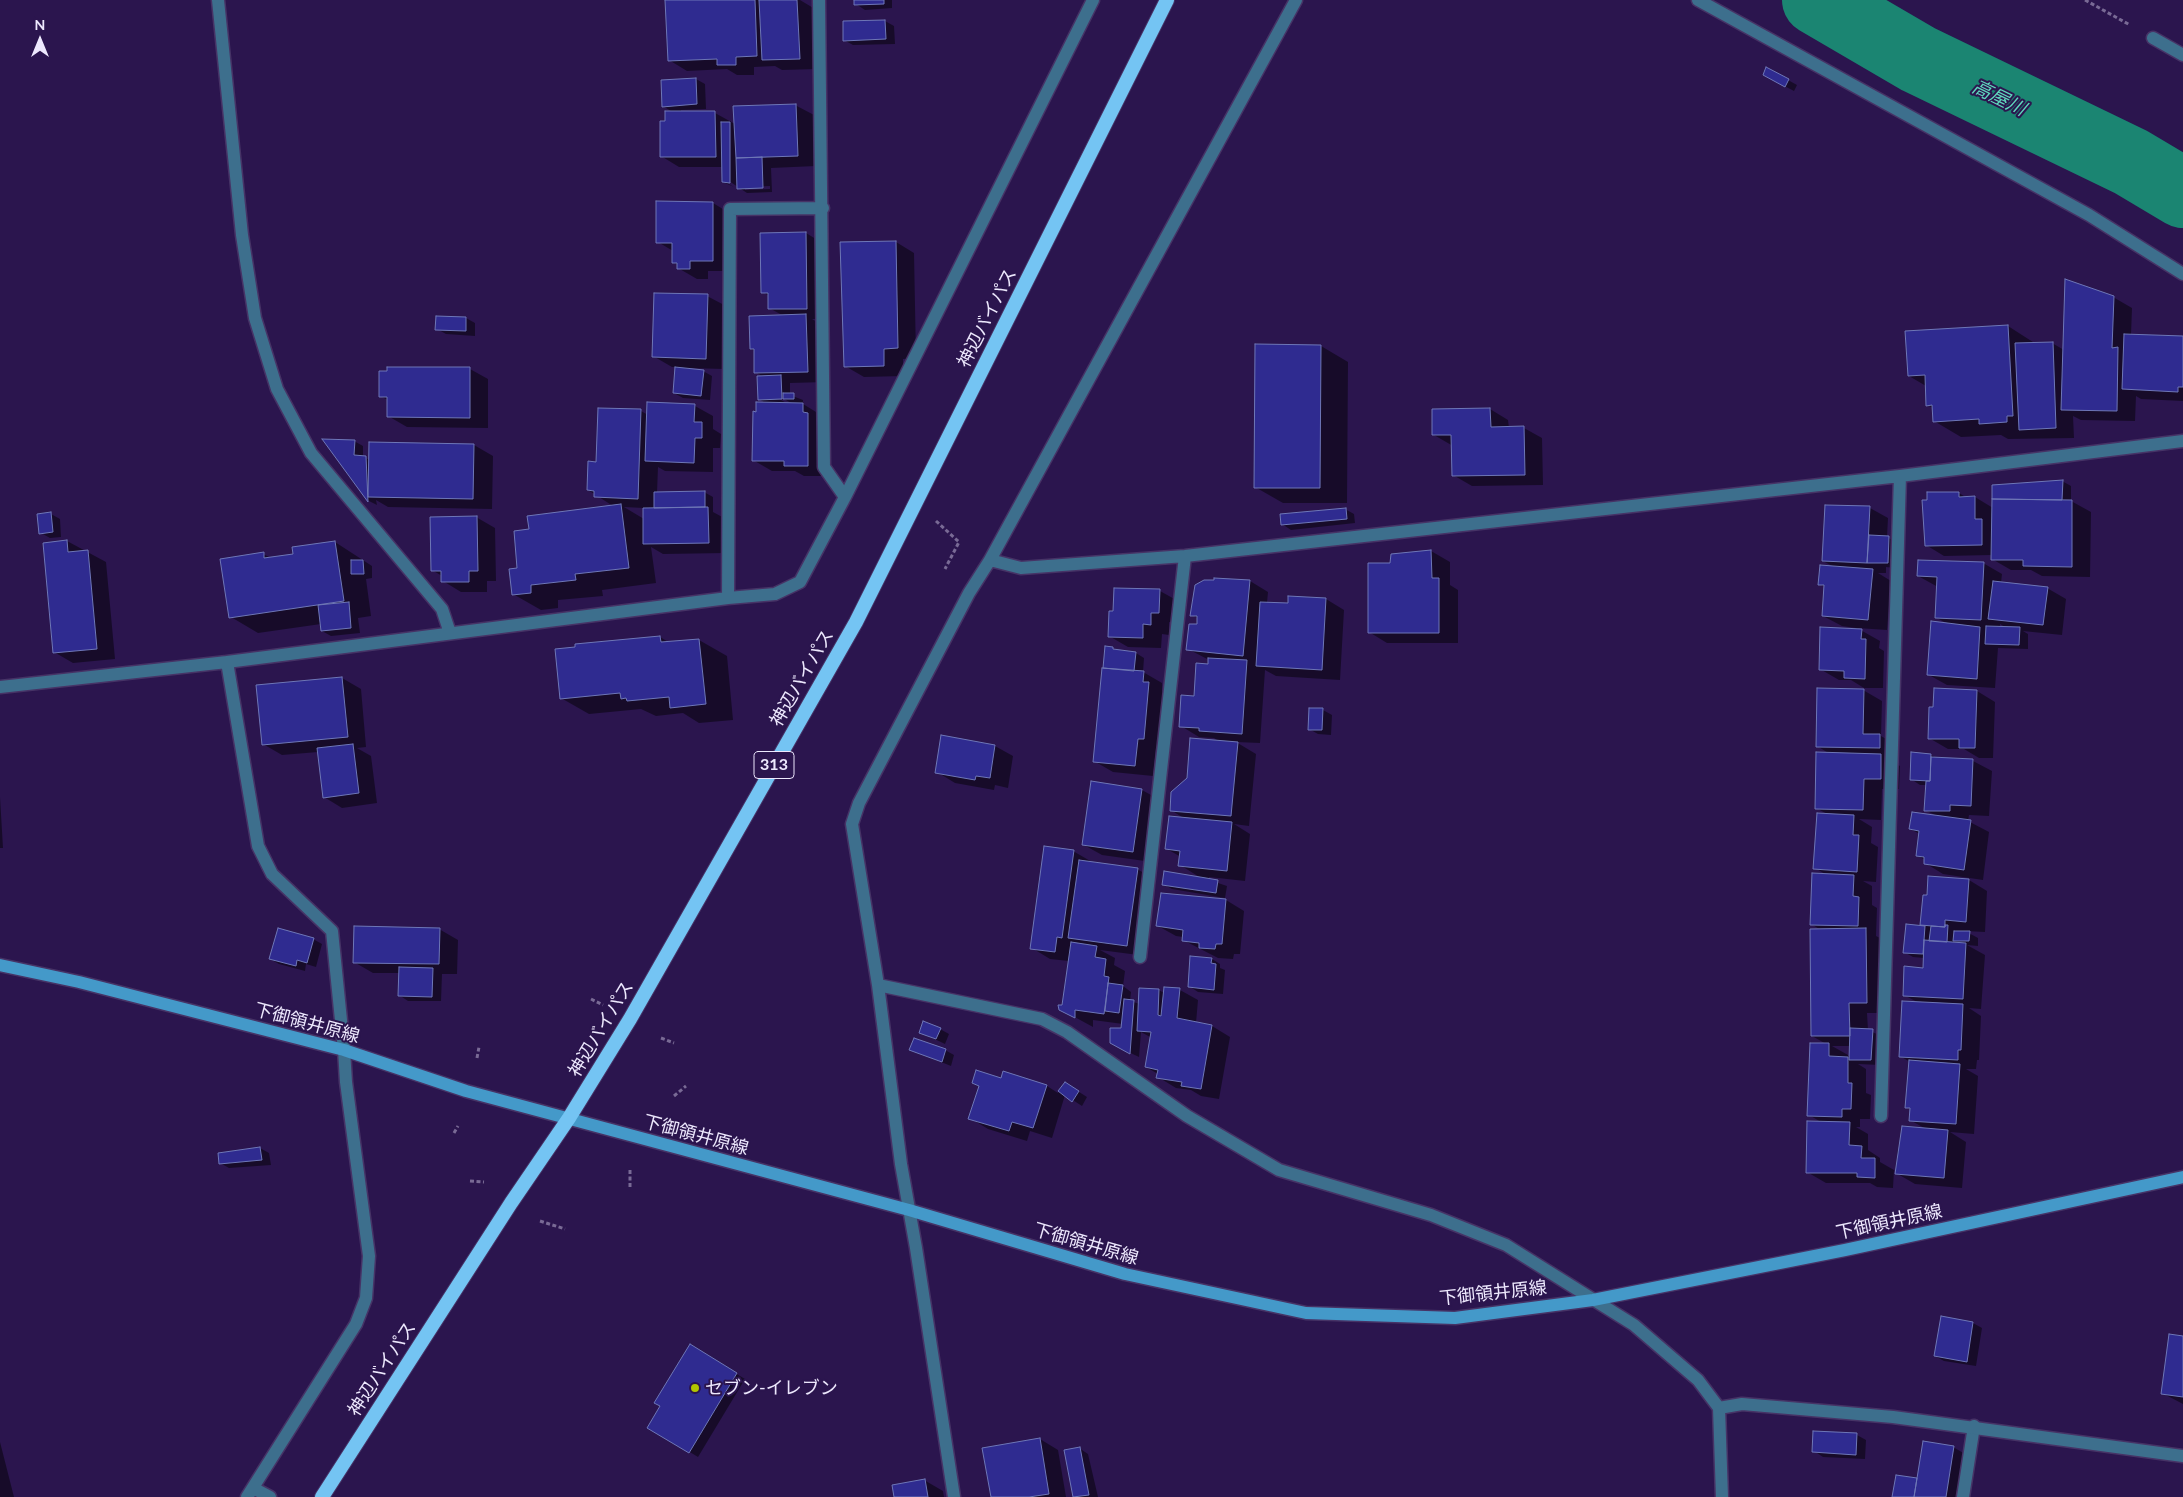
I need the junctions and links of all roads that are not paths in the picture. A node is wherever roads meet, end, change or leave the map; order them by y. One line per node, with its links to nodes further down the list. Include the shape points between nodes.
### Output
1 (218, 0): 17 (street, via 242,236 255,318 276,389 311,454 442,609)
2 (819, 0): 9 (street)
3 (1093, 0): 13 (street)
4 (1167, 0): 25 (highway, 神辺バイパス / 313, via 856,622 630,1020)
5 (1296, 0): 15 (street)
6 (1698, 0): 10 (street, via 2089,215)
7 (2153, 38): 8 (street)
8 (2183, 55)
9 (823, 208): 13 (street, via 824,467); 16 (street, via 730,209)
10 (2183, 274)
11 (2183, 441): 12 (street)
12 (1900, 476): 14 (street); 24 (street)
13 (845, 497): 16 (street, via 800,582 775,594)
14 (1185, 556): 15 (street, via 1021,568); 20 (street)
15 (990, 560): 22 (street, via 872,777 852,824)
16 (728, 598): 17 (street)
17 (450, 633): 18 (street)
18 (227, 662): 19 (street); 23 (street, via 258,846 272,874 332,931)
19 (0, 687)
20 (1140, 957)
21 (0, 965): 23 (main road, 下御領井原線)
22 (878, 985): 27 (street); 28 (street, via 1042,1020 1067,1032 1187,1116 1279,1170 1431,1215 1506,1244)
23 (344, 1050): 25 (main road, 下御領井原線, via 466,1091); 32 (street, via 368,1256 366,1298 356,1324)
24 (1881, 1116)
25 (569, 1118): 27 (main road, 下御領井原線); 34 (highway, 神辺バイパス / 313)
26 (2183, 1177): 28 (main road, 下御領井原線)
27 (909, 1210): 28 (main road, 下御領井原線, via 1125,1274 1306,1313 1455,1318); 35 (street)
28 (1593, 1300): 29 (street, via 1634,1325 1698,1380)
29 (1719, 1408): 30 (street, via 1742,1404); 36 (street)
30 (1974, 1426): 31 (street); 37 (street)
31 (2183, 1456)
32 (250, 1492): 33 (street)
33 (270, 1497)
34 (322, 1497)
35 (954, 1497)
36 (1722, 1497)
37 (1964, 1497)

